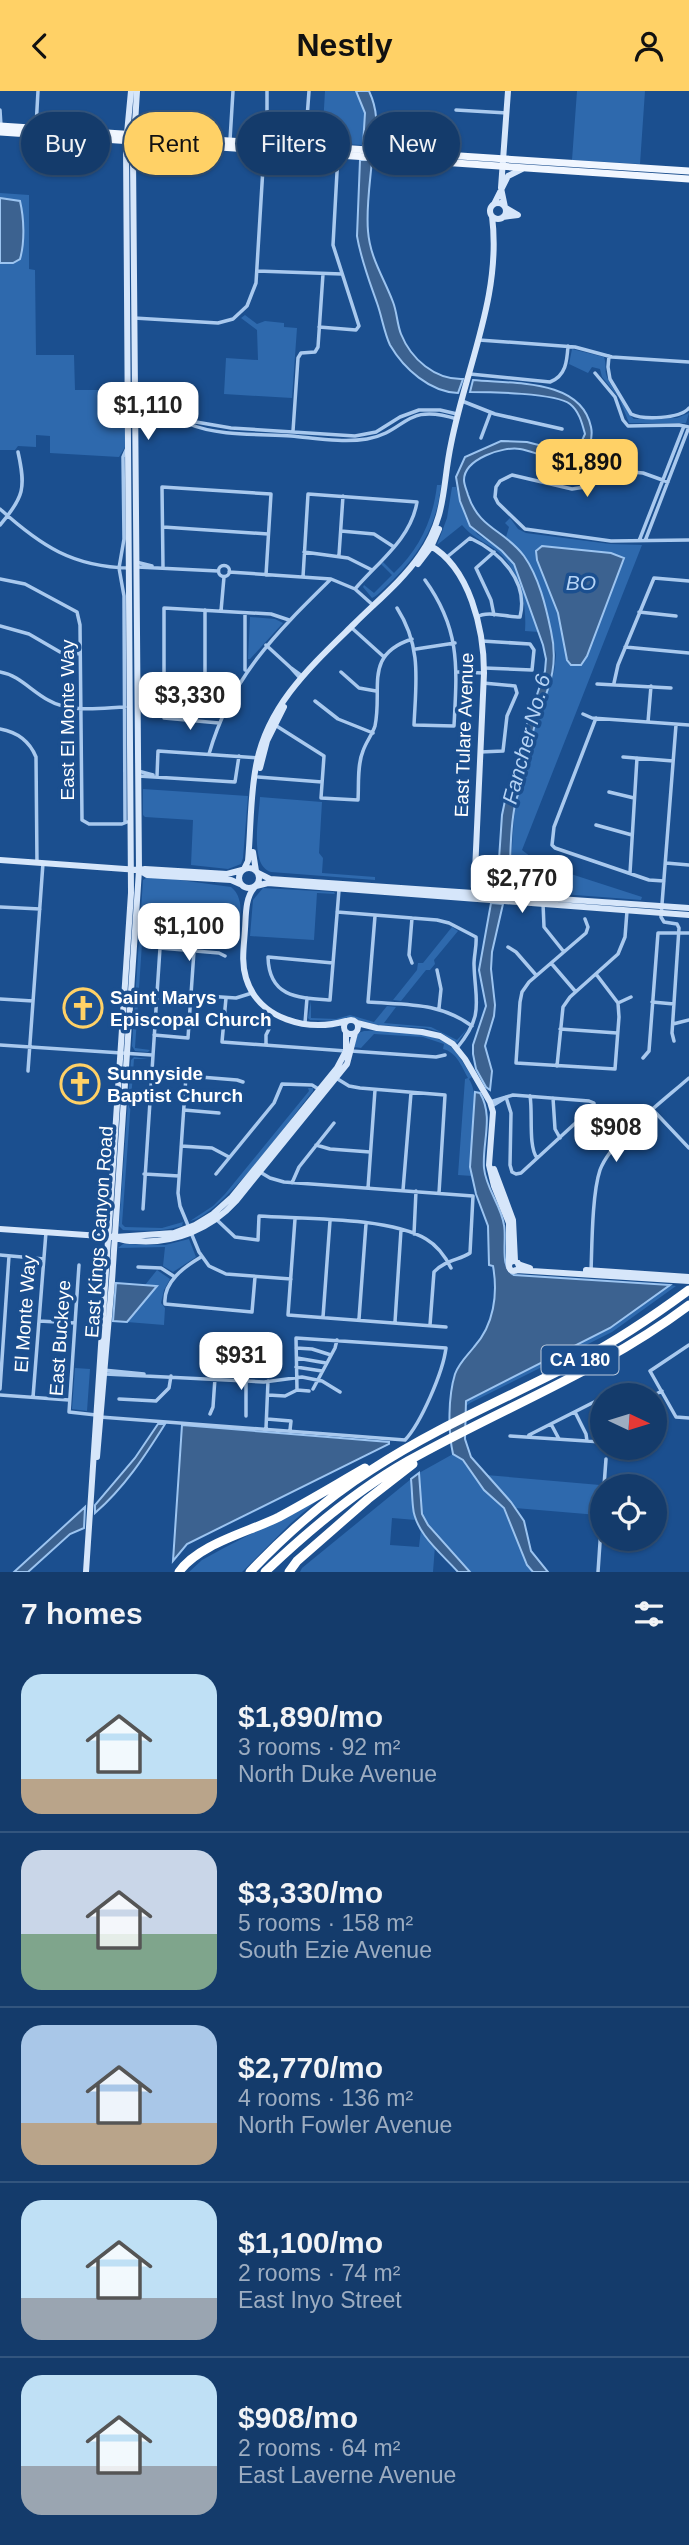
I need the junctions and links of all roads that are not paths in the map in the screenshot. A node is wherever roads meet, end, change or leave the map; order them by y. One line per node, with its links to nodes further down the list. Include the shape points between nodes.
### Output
1 (38, 91): 10 (street)
2 (131, 91): 11 (main road, East Kings Canyon Road)
3 (137, 91): 12 (main road, East Kings Canyon Road)
4 (233, 91): 19 (street)
5 (267, 91): 13 (street)
6 (309, 91): 14 (street)
7 (508, 91): 15 (main road)
8 (0, 110): 16 (street)
9 (456, 110): 15 (street)
10 (36, 112)
11 (131, 112)
12 (134, 112)
13 (267, 112)
14 (307, 112)
15 (507, 113): 23 (main road)
16 (0, 128): 17 (main road)
17 (21, 130)
18 (223, 139): 19 (main road)
19 (230, 140): 20 (main road); 21 (main road)
20 (237, 141)
21 (223, 144)
22 (460, 155): 23 (main road)
23 (503, 158): 25 (main road); 26 (main road)
24 (460, 162): 26 (main road)
25 (623, 166): 28 (main road); 29 (main road)
26 (503, 167): 27 (main road); 35 (main road)
27 (523, 169): 29 (main road); 35 (main road, via 509,175)
28 (689, 170)
29 (580, 171): 34 (main road)
30 (129, 175): 40 (main road, East Kings Canyon Road)
31 (131, 175): 42 (main road, East Kings Canyon Road)
32 (264, 175): 43 (street)
33 (336, 175): 45 (street, via 332,241)
34 (689, 179)
35 (501, 188): 36 (main road); 37 (main road)
36 (494, 204): 37 (main road); 38 (main road)
37 (505, 208): 39 (main road); 39 (main road, via 518,215)
38 (492, 216): 39 (main road); 41 (main road)
39 (503, 218): 41 (main road)
40 (127, 222): 42 (main road); 46 (main road, East Kings Canyon Road)
41 (495, 236): 48 (main road)
42 (133, 258): 46 (main road, East Kings Canyon Road)
43 (256, 271): 44 (street); 46 (street, via 254,293 233,319 218,323)
44 (323, 274): 45 (street); 47 (street)
45 (342, 274): 47 (street, via 359,328)
46 (131, 318): 58 (main road, East Kings Canyon Road)
47 (319, 327): 61 (street, via 317,350 303,352 298,358)
48 (479, 341): 49 (street); 53 (main road)
49 (568, 346): 50 (street); 53 (street, via 565,368 550,382)
50 (609, 356): 51 (street); 55 (street, via 610,379 631,414 678,416)
51 (689, 362)
52 (595, 373): 59 (street, via 611,391 628,426)
53 (469, 377): 54 (main road)
54 (462, 401): 56 (street); 57 (main road)
55 (689, 408)
56 (490, 413): 60 (street); 62 (street)
57 (458, 417): 61 (street, via 420,414 369,439); 76 (main road, via 440,513)
58 (132, 424): 61 (street, via 189,424 230,432); 63 (main road, East Kings Canyon Road); 82 (main road, East Kings Canyon Road)
59 (687, 427): 65 (street)
60 (562, 429)
61 (293, 434)
62 (481, 438)
63 (129, 446): 82 (main road, East Kings Canyon Road); 84 (street, East Kings Canyon Road, via 123,457 124,539)
64 (18, 452): 68 (street, via 23,487 19,503)
65 (665, 481): 74 (street); 75 (street); 75 (street, via 621,471 579,489 565,489 512,475 500,481 495,492 496,500 523,529)
66 (343, 496): 71 (street); 77 (street, via 417,502 410,525); 78 (street, via 308,494)
67 (0, 509): 68 (street)
68 (8, 516): 69 (street); 84 (street, via 40,541 75,559)
69 (0, 525)
70 (163, 527): 72 (street); 72 (street, via 162,487 271,494); 83 (street)
71 (340, 531): 77 (street, via 374,534); 80 (street)
72 (268, 534): 88 (street)
73 (689, 540): 74 (street)
74 (645, 541): 75 (street)
75 (639, 542)
76 (429, 545): 81 (main road, East Tulare Avenue); 96 (main road); 104 (main road, East Tulare Avenue, via 457,579)
77 (394, 547): 85 (street)
78 (304, 552): 80 (street); 90 (street)
79 (494, 552): 81 (street, via 470,538); 102 (street, via 476,568 491,600); 102 (street, via 514,576 521,601 520,617)
80 (338, 555): 85 (street)
81 (446, 558): 104 (main road, East Tulare Avenue, via 465,586)
82 (133, 565): 83 (street); 84 (street); 131 (main road, East Kings Canyon Road); 150 (main road, East Kings Canyon Road)
83 (163, 567): 86 (street)
84 (119, 568): 131 (street, East Kings Canyon Road)
85 (372, 570): 95 (street)
86 (218, 571): 87 (street, via 224,566); 89 (street)
87 (229, 572): 88 (street); 89 (street)
88 (266, 575): 90 (street)
89 (224, 577): 99 (street)
90 (303, 577): 92 (street)
91 (0, 579): 115 (street, East El Monte Way, via 33,588 69,606 79,617)
92 (331, 579): 95 (street); 105 (street)
93 (425, 580): 110 (street, via 443,607)
94 (689, 581): 100 (street, via 654,578)
95 (355, 589): 96 (street)
96 (374, 606): 107 (main road); 122 (main road)
97 (397, 608): 108 (street)
98 (205, 610): 99 (street); 126 (street, via 205,678); 136 (street, via 164,608 164,718)
99 (221, 611): 101 (street)
100 (639, 612): 103 (street); 112 (street)
101 (244, 613): 105 (street); 119 (street)
102 (492, 615): 104 (street)
103 (676, 616)
104 (477, 617): 109 (main road, East Tulare Avenue)
105 (289, 620): 111 (street)
106 (0, 626): 115 (street, via 29,634 60,652)
107 (353, 629): 116 (street); 137 (main road, via 293,692)
108 (412, 639): 113 (street); 116 (street, via 397,644)
109 (482, 641): 117 (main road, East Tulare Avenue); 117 (street, via 530,645 534,650 531,670)
110 (455, 643): 113 (street); 121 (street)
111 (266, 645): 119 (street); 122 (street)
112 (625, 647): 114 (street); 124 (street)
113 (415, 649): 121 (street, via 414,725 454,726)
114 (689, 653)
115 (80, 654): 132 (street, East El Monte Way)
116 (384, 657): 129 (street)
117 (484, 670): 121 (street); 123 (main road, East Tulare Avenue)
118 (0, 672): 132 (street, via 14,676 53,703)
119 (246, 672): 126 (street)
120 (341, 672): 129 (street, via 359,688)
121 (457, 672)
122 (301, 677): 137 (main road)
123 (483, 683): 143 (main road, East Tulare Avenue); 143 (street, via 515,686 517,693 503,751)
124 (614, 683): 125 (street); 127 (street)
125 (597, 684)
126 (237, 686): 136 (street)
127 (651, 686): 128 (street); 135 (street)
128 (671, 688)
129 (376, 691): 141 (street)
130 (314, 701): 141 (street, via 338,719)
131 (128, 707): 132 (street); 142 (main road, East Kings Canyon Road); 156 (street, East Kings Canyon Road)
132 (81, 708): 156 (street, East El Monte Way, via 83,823)
133 (583, 715): 134 (street)
134 (596, 718): 135 (street); 166 (street, via 554,827 553,847)
135 (648, 722): 138 (street)
136 (219, 723): 144 (street)
137 (272, 724): 147 (main road); 153 (street, via 324,756)
138 (676, 725): 139 (street); 149 (street)
139 (689, 725)
140 (0, 730): 160 (street, via 23,738 36,757)
141 (373, 733): 153 (street, via 361,756 358,800 321,797)
142 (131, 739): 150 (main road); 156 (main road, East Kings Canyon Road)
143 (480, 752): 172 (main road, East Tulare Avenue)
144 (209, 754): 145 (street); 151 (street, via 158,751)
145 (239, 756): 147 (street); 151 (street, via 235,782)
146 (623, 757): 148 (street)
147 (260, 758): 152 (main road); 163 (main road, via 248,861)
148 (637, 758): 149 (street); 155 (street)
149 (673, 761): 161 (street)
150 (137, 773): 151 (street); 165 (main road, East Kings Canyon Road)
151 (155, 776)
152 (258, 776): 153 (street); 164 (main road)
153 (322, 782)
154 (610, 792): 155 (street)
155 (634, 798): 158 (street)
156 (128, 822): 165 (main road, East Kings Canyon Road)
157 (596, 825): 158 (street)
158 (632, 835): 166 (street)
159 (0, 860): 160 (main road)
160 (40, 863): 165 (main road); 178 (street)
161 (666, 863): 162 (street); 168 (street)
162 (689, 865)
163 (243, 869): 164 (main road); 165 (main road, via 227,874); 169 (main road)
164 (256, 869): 167 (main road, via 268,875); 167 (main road, via 270,879); 170 (main road, via 259,881)
165 (135, 870): 169 (main road, via 148,875 231,880); 189 (main road, East Kings Canyon Road); 200 (main road, East Kings Canyon Road)
166 (630, 873): 168 (street)
167 (314, 880): 172 (main road)
168 (664, 881): 180 (street)
169 (241, 885): 170 (main road); 181 (main road)
170 (255, 887): 171 (main road, via 268,883); 181 (main road)
171 (339, 888): 172 (main road); 182 (street)
172 (474, 895): 173 (main road)
173 (500, 897): 174 (main road); 175 (main road)
174 (578, 899): 175 (main road); 180 (main road)
175 (543, 903): 179 (main road); 192 (street, via 544,927)
176 (0, 907): 178 (street)
177 (689, 908): 180 (main road)
178 (40, 909): 208 (street)
179 (627, 909): 180 (main road); 198 (street, via 621,949)
180 (662, 909): 184 (main road); 187 (street, via 662,921 677,924)
181 (246, 911): 202 (main road, via 243,962)
182 (337, 912): 183 (street); 194 (street)
183 (374, 915): 185 (street); 212 (street, via 368,1002)
184 (689, 915)
185 (412, 918): 195 (street); 219 (street, via 443,921 477,938 478,1002)
186 (585, 919): 192 (street, via 586,933)
187 (679, 932): 188 (street); 209 (street, via 658,933); 211 (street)
188 (689, 933)
189 (129, 941): 200 (main road); 233 (main road, East Kings Canyon Road)
190 (508, 947): 199 (street)
191 (194, 951): 193 (street); 203 (street); 226 (street, via 160,949)
192 (564, 952): 196 (street)
193 (225, 956)
194 (333, 963): 206 (street, via 330,1000); 206 (street, via 268,957 278,987)
195 (412, 963)
196 (551, 963): 199 (street); 201 (street)
197 (437, 970): 212 (street)
198 (596, 974): 201 (street); 210 (street)
199 (536, 975): 237 (street, via 521,998 516,1063)
200 (132, 991): 233 (main road, East Kings Canyon Road)
201 (575, 991): 222 (street, via 563,1007)
202 (252, 993): 205 (street); 215 (main road, via 274,1014)
203 (191, 995): 205 (street); 226 (street, via 188,1038)
204 (631, 997): 210 (street)
205 (226, 998): 229 (street, via 222,1042)
206 (307, 998): 215 (street)
207 (0, 999): 208 (street)
208 (33, 1001): 230 (street)
209 (652, 1002): 211 (street); 236 (street, via 649,1051)
210 (618, 1003): 225 (street)
211 (674, 1004): 218 (street)
212 (439, 1008): 219 (street)
213 (689, 1020): 218 (street)
214 (346, 1021): 216 (main road); 217 (main road); 223 (main road)
215 (305, 1023): 217 (main road)
216 (357, 1023): 221 (main road); 224 (main road)
217 (324, 1024): 223 (main road)
218 (673, 1024): 227 (street)
219 (472, 1026): 231 (street)
220 (270, 1027): 229 (street)
221 (377, 1028): 224 (main road); 231 (main road, via 433,1034)
222 (560, 1029): 225 (street); 237 (street)
223 (345, 1031): 224 (main road); 232 (main road)
224 (355, 1032): 232 (main road)
225 (618, 1033): 237 (street, via 615,1069)
226 (153, 1035): 234 (street)
227 (674, 1041)
228 (0, 1045): 230 (street)
229 (266, 1045): 232 (street)
230 (30, 1047): 233 (street); 238 (street)
231 (457, 1048): 250 (main road)
232 (349, 1051): 235 (street); 241 (main road, via 347,1065)
233 (125, 1053): 234 (street); 281 (main road, East Kings Canyon Road)
234 (152, 1055): 239 (street)
235 (445, 1055)
236 (643, 1058)
237 (557, 1066)
238 (28, 1072)
239 (151, 1073): 240 (street); 263 (street)
240 (186, 1076): 243 (street); 251 (street)
241 (334, 1076): 244 (street, via 349,1086); 245 (main road)
242 (689, 1078): 252 (street)
243 (243, 1082)
244 (375, 1090): 246 (street); 259 (street)
245 (322, 1091): 260 (street, via 312,1085 282,1084 274,1104); 262 (main road); 277 (main road, via 227,1202)
246 (411, 1093): 268 (street); 270 (street, via 445,1095)
247 (530, 1096): 248 (street); 249 (street); 261 (street, via 532,1151)
248 (505, 1098): 250 (street); 261 (street, via 511,1113 512,1172 521,1173)
249 (553, 1098): 255 (street); 255 (street, via 594,1103)
250 (490, 1104): 290 (main road, via 489,1165 509,1223 515,1265)
251 (184, 1110): 253 (street); 257 (street)
252 (653, 1110): 258 (street); 290 (street, via 615,1145 600,1171)
253 (219, 1113)
254 (334, 1123): 256 (street)
255 (560, 1138): 261 (street)
256 (316, 1145): 259 (street); 266 (street)
257 (181, 1146): 260 (street, via 216,1149); 265 (street)
258 (689, 1148)
259 (370, 1152): 267 (street)
260 (230, 1157): 264 (street)
261 (537, 1158)
262 (260, 1171): 266 (street); 272 (main road)
263 (144, 1174): 265 (street); 271 (street)
264 (216, 1174)
265 (179, 1176): 277 (street, via 179,1200)
266 (292, 1183): 267 (street)
267 (368, 1188): 268 (street)
268 (403, 1190): 269 (street)
269 (416, 1191): 270 (street); 280 (street)
270 (439, 1193): 286 (street, via 473,1196 470,1253)
271 (143, 1209)
272 (216, 1219): 273 (street, via 235,1237 258,1240 259,1216); 277 (main road)
273 (295, 1219): 274 (street); 293 (street)
274 (330, 1221): 275 (street); 297 (street)
275 (366, 1224): 278 (street); 298 (street)
276 (0, 1229): 279 (main road)
277 (190, 1230): 281 (main road, via 149,1242); 284 (street)
278 (401, 1230): 280 (street); 300 (street)
279 (46, 1232): 281 (main road); 285 (street, El Monte Way)
280 (414, 1234): 286 (street, via 437,1247)
281 (112, 1237): 312 (main road, East Kings Canyon Road)
282 (0, 1255): 283 (street)
283 (9, 1256): 285 (street); 320 (street)
284 (201, 1257): 291 (street); 292 (street, via 218,1272)
285 (44, 1259): 299 (street, El Monte Way)
286 (448, 1262): 289 (street); 302 (street, via 434,1272)
287 (79, 1265): 301 (street, East Buckeye)
288 (138, 1267): 291 (street, via 161,1268)
289 (451, 1268)
290 (591, 1272): 294 (main road)
291 (174, 1277): 292 (street, via 165,1304 252,1312)
292 (255, 1277): 293 (street)
293 (291, 1279): 297 (street, via 288,1315)
294 (689, 1279)
295 (686, 1292): 345 (highway, CA 180, via 601,1348)
296 (689, 1305): 342 (highway, CA 180, via 606,1359)
297 (323, 1317): 298 (street)
298 (359, 1320): 300 (street)
299 (39, 1321): 301 (street); 325 (street, El Monte Way)
300 (395, 1322): 302 (street)
301 (75, 1323): 327 (street, East Buckeye)
302 (430, 1325): 303 (street)
303 (446, 1327)
304 (337, 1341): 306 (street, via 296,1338); 307 (street); 338 (street, via 446,1348 429,1399 405,1440)
305 (689, 1345): 319 (street, via 650,1371)
306 (296, 1348): 307 (street); 308 (street)
307 (331, 1355): 309 (street)
308 (296, 1358): 309 (street); 310 (street)
309 (326, 1363): 311 (street)
310 (296, 1367): 311 (street); 314 (street)
311 (322, 1371): 316 (street)
312 (101, 1372): 313 (street); 332 (main road, East Kings Canyon Road)
313 (171, 1376): 315 (street); 326 (street, via 169,1388 156,1401)
314 (296, 1377): 316 (street); 318 (street); 321 (street)
315 (215, 1378): 317 (street); 331 (street)
316 (318, 1380): 321 (street, via 311,1390); 322 (street)
317 (246, 1381): 318 (street); 333 (street)
318 (268, 1381): 324 (street)
319 (657, 1383)
320 (0, 1389)
321 (297, 1390): 324 (street, via 285,1396)
322 (340, 1392)
323 (0, 1395): 325 (street)
324 (268, 1395): 335 (street)
325 (33, 1397): 327 (street)
326 (119, 1399)
327 (69, 1400): 332 (street, East Buckeye, via 69,1413)
328 (667, 1400): 334 (street, via 676,1417)
329 (590, 1405): 330 (street)
330 (575, 1412): 336 (street); 343 (street)
331 (210, 1414)
332 (98, 1416): 337 (street); 346 (main road, East Kings Canyon Road); 346 (main road, East Kings Canyon Road)
333 (246, 1416)
334 (689, 1418)
335 (267, 1419): 337 (street); 338 (street, via 291,1421)
336 (551, 1424): 340 (street); 341 (street)
337 (266, 1429): 338 (street)
338 (290, 1431)
339 (510, 1436): 340 (street)
340 (526, 1437): 341 (street)
341 (559, 1439): 343 (street)
342 (446, 1441): 351 (highway, CA 180, via 363,1489 318,1523); 352 (highway, via 368,1499)
343 (587, 1441): 344 (street)
344 (590, 1441)
345 (396, 1454): 349 (highway, via 201,1552); 350 (highway, CA 180, via 316,1511)
346 (91, 1493): 348 (main road, East Kings Canyon Road)
347 (599, 1551): 353 (street)
348 (86, 1572)
349 (179, 1572)
350 (250, 1572)
351 (267, 1572)
352 (289, 1572)
353 (598, 1572)

